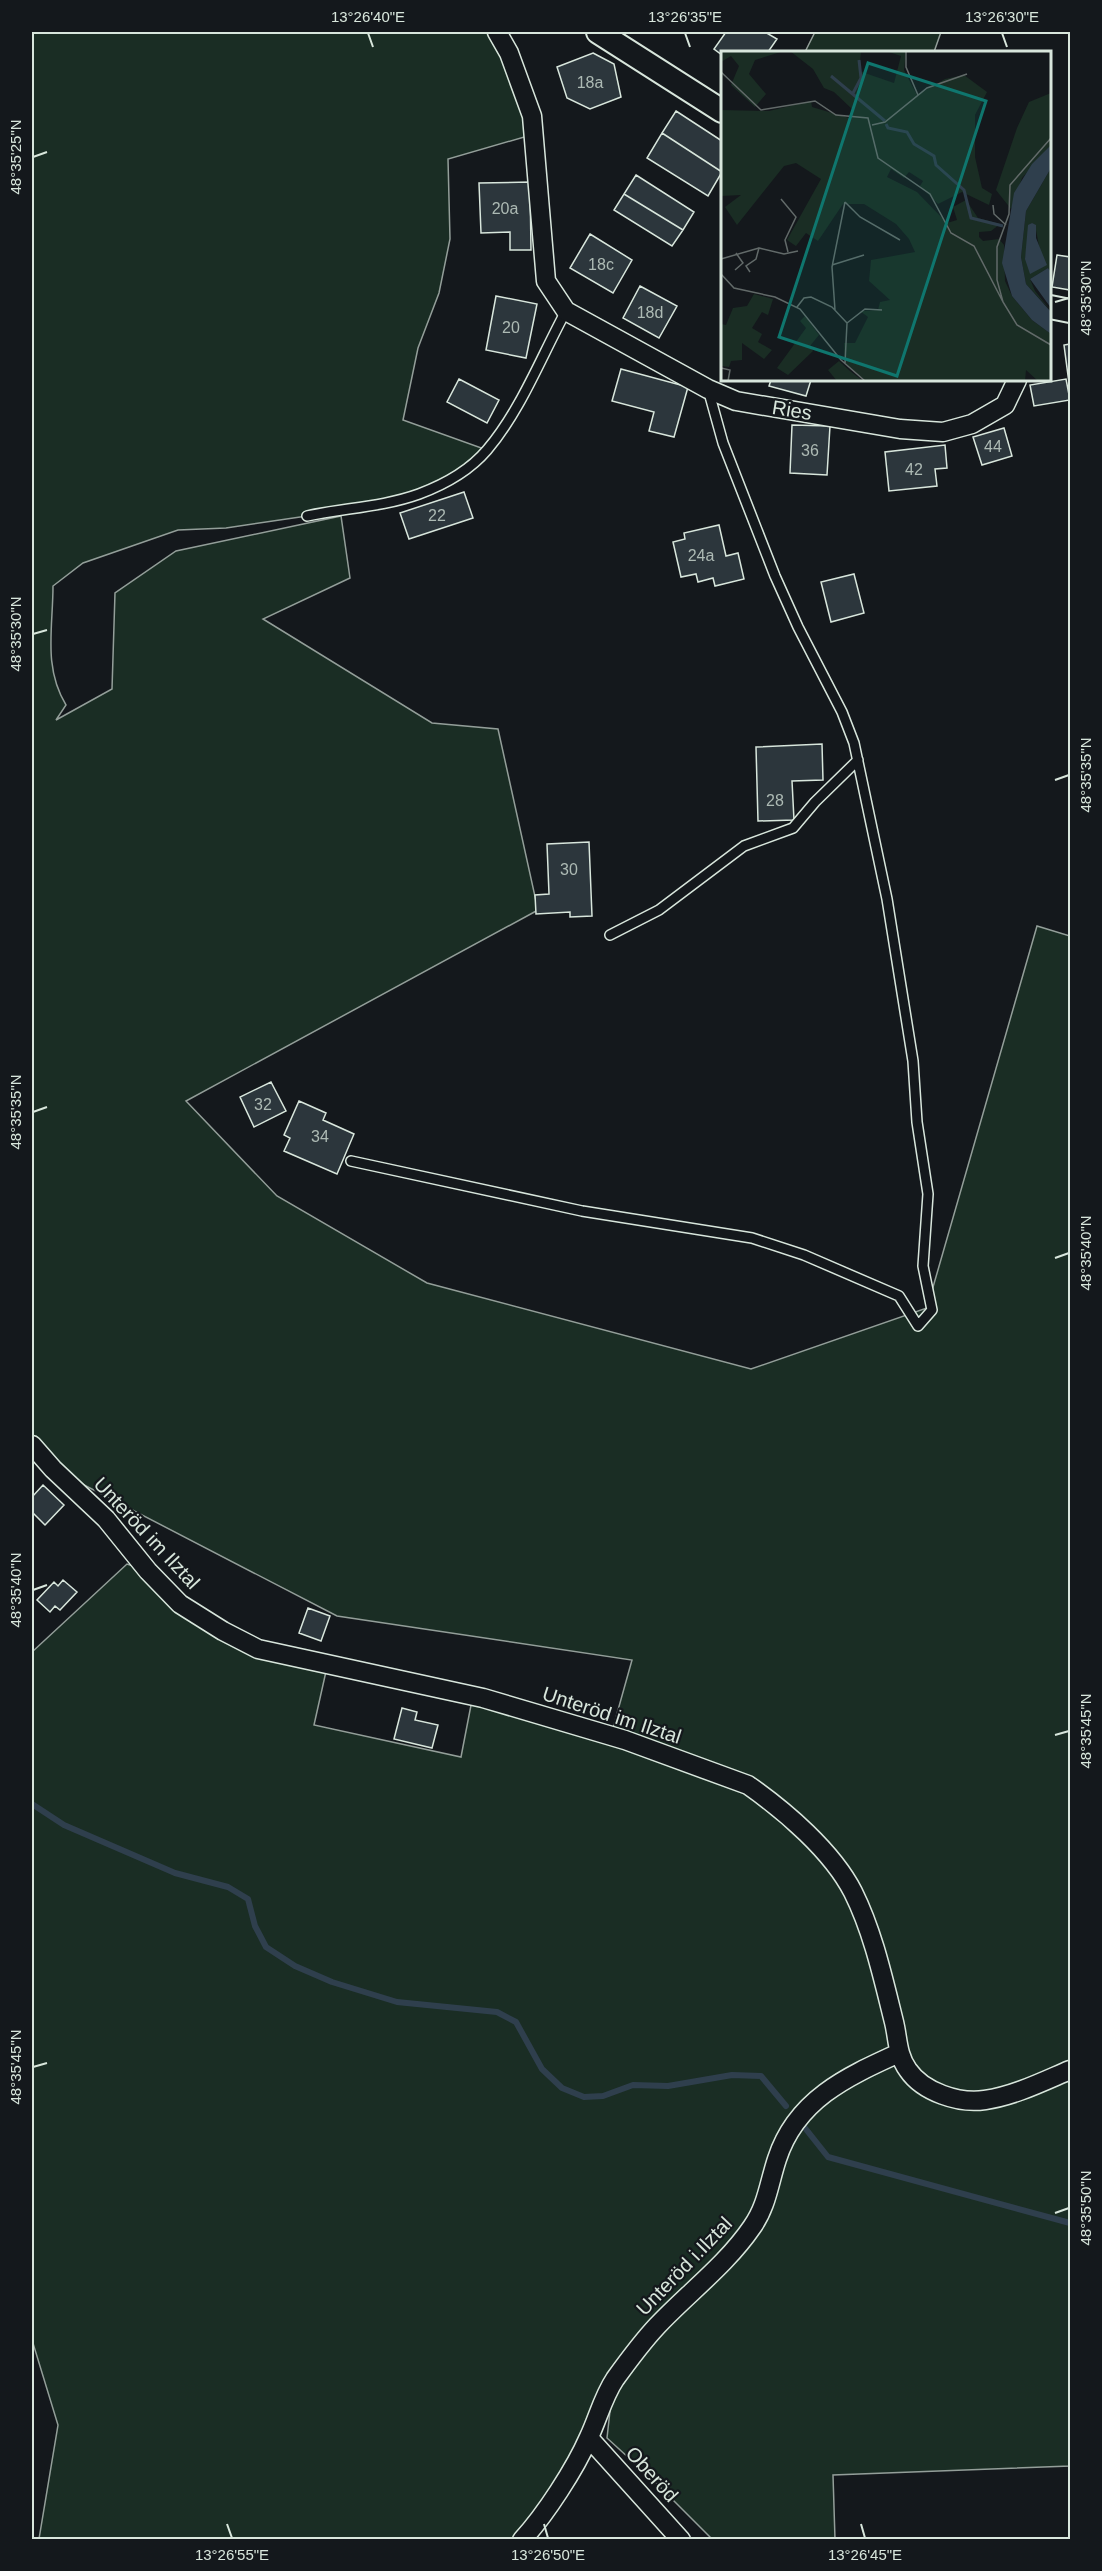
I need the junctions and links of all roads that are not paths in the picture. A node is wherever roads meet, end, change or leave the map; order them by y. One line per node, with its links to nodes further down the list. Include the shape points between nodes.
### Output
1 (497, 32): 6 (street, Ries, via 532,116 546,281)
2 (598, 32): 3 (street)
3 (721, 110)
4 (1051, 307): 5 (street)
5 (1071, 310)
6 (566, 311): 8 (street, Ries); 9 (lane, via 516,407 486,451 452,479 418,494 380,504)
7 (1017, 381): 8 (street, Ries, via 1005,405 972,424 943,432 900,429 736,401)
8 (708, 389): 10 (lane, via 723,443 775,576 842,712)
9 (307, 516)
10 (858, 760): 11 (lane, via 793,828 744,846 659,910); 12 (lane, via 903,993 928,1194 923,1266 932,1310 918,1326 899,1296 804,1255 752,1238 582,1211)
11 (610, 935)
12 (351, 1161)
13 (32, 1445): 14 (street, Unteröd im Ilztal, via 106,1519 180,1604 258,1649 483,1698 625,1740 756,1790 810,1837 852,1890 877,1957)
14 (899, 2053): 15 (street, Unteröd im Ilztal, via 919,2081 957,2100 1000,2098); 16 (street, Unteröd i.Ilztal, via 830,2088 796,2119 776,2161 764,2206 752,2227 633,2354 613,2381)
15 (1071, 2070)
16 (589, 2438): 17 (street, Unteröd i.Ilztal, via 540,2521); 18 (street, Oberöd)
17 (522, 2540)
18 (681, 2540)

